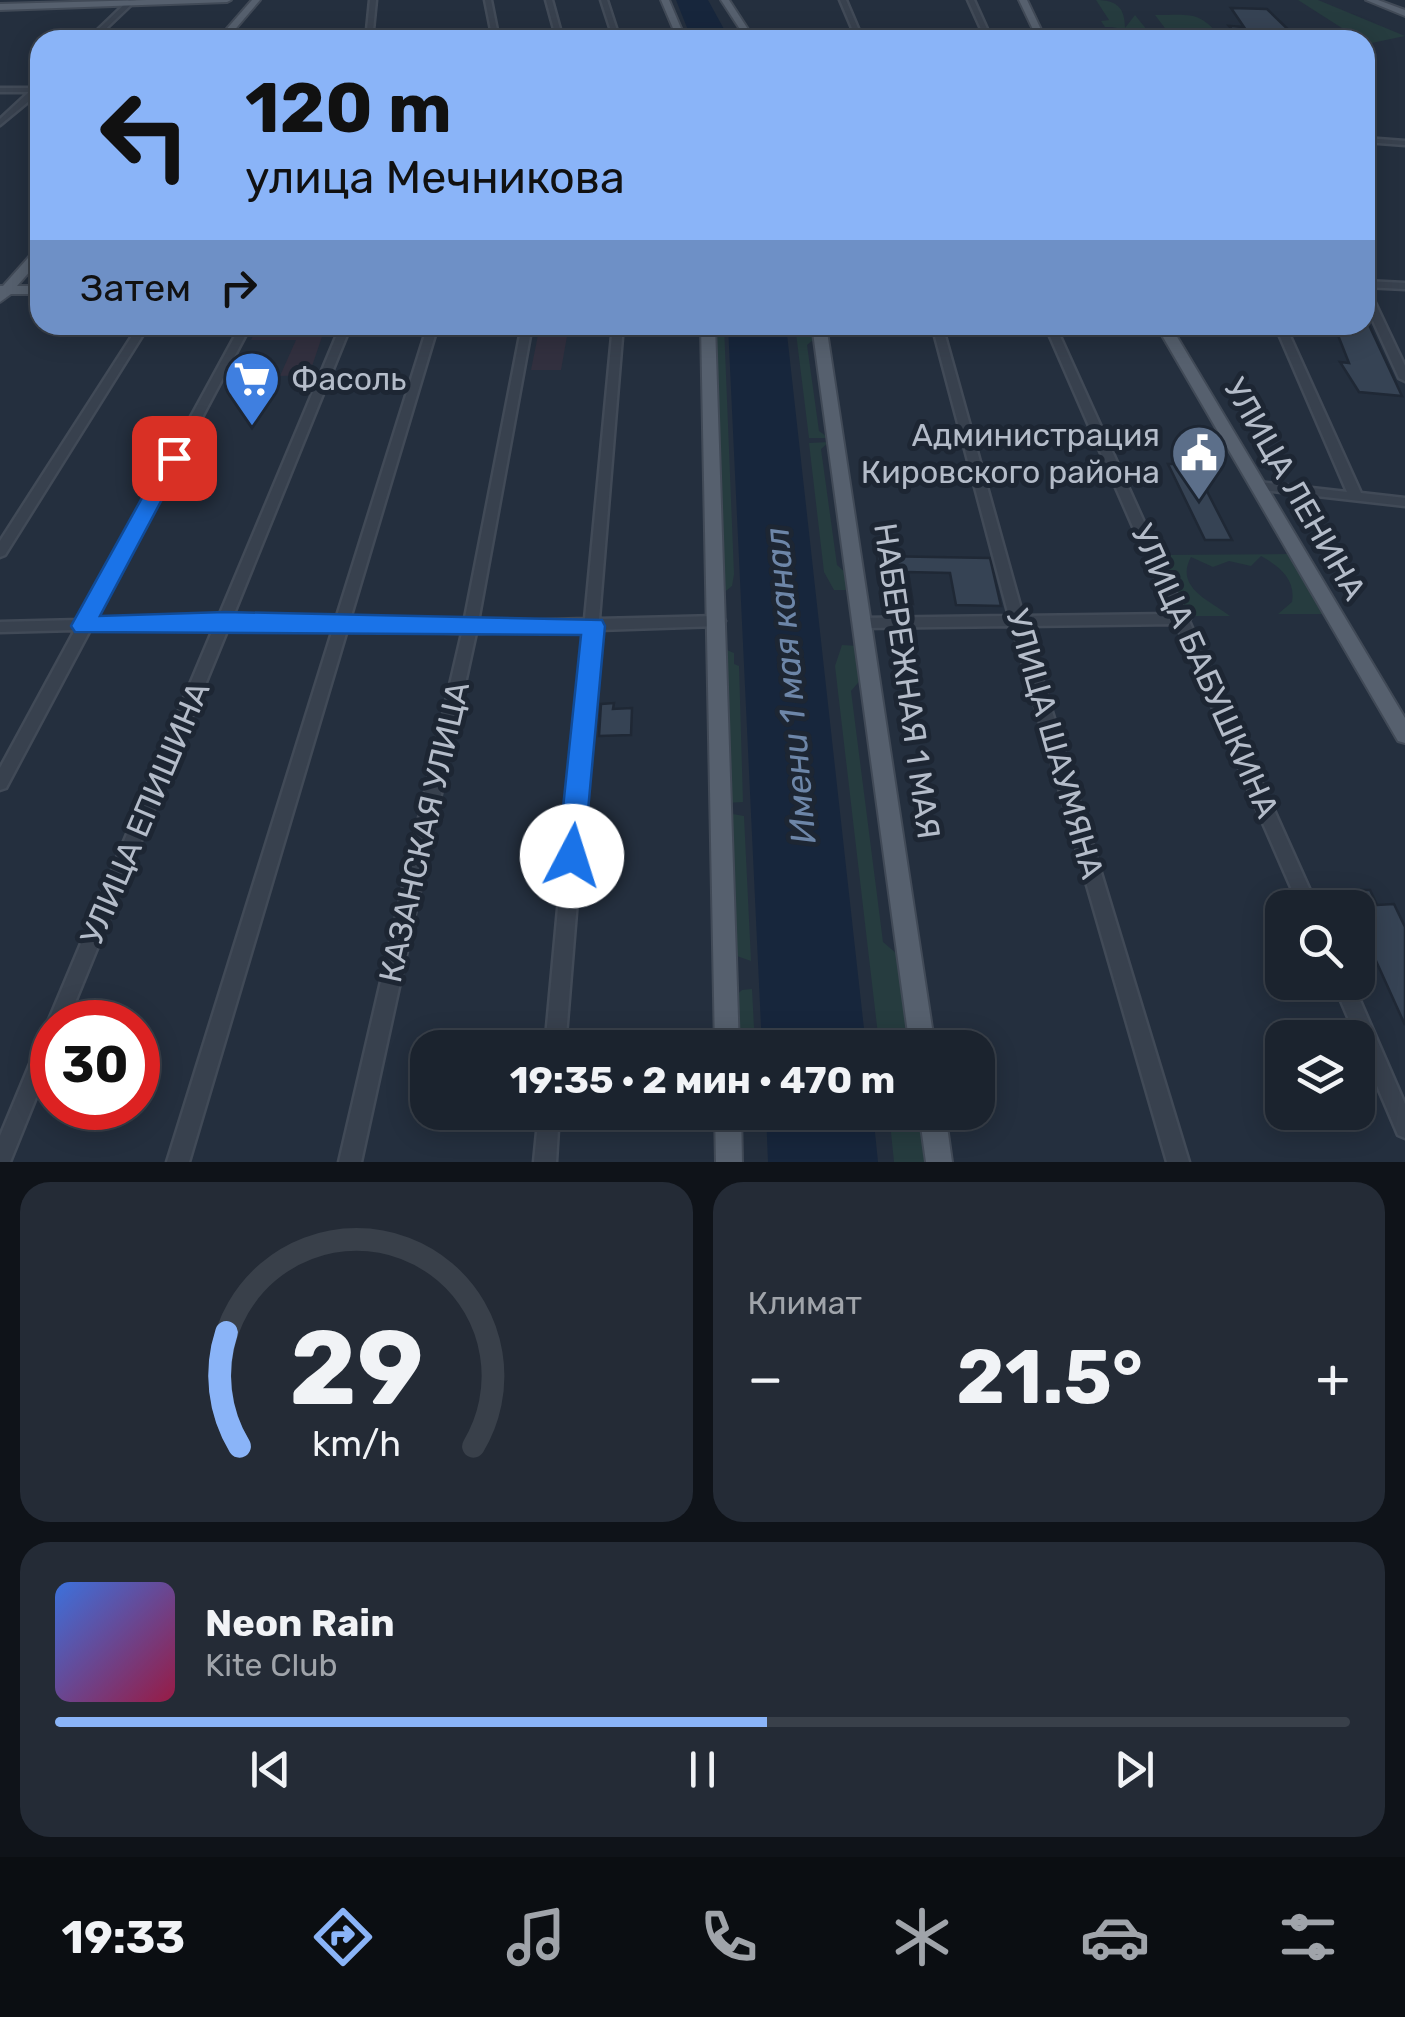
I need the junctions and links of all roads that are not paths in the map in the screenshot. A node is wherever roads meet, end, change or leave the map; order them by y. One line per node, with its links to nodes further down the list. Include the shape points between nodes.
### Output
1 (227, 0): 13 (main road)
2 (256, 0): 18 (main road)
3 (373, 0): 19 (street)
4 (488, 0): 20 (street)
5 (549, 0): 21 (street)
6 (604, 0): 22 (street)
7 (665, 0): 23 (main road)
8 (725, 0): 24 (main road)
9 (843, 0): 25 (street)
10 (971, 0): 26 (street)
11 (1023, 0): 27 (main road)
12 (1370, 0): 14 (main road)
13 (132, 1): 15 (main road); 17 (street)
14 (1384, 2): 16 (main road)
15 (10, 4)
16 (1405, 13)
17 (101, 30)
18 (230, 30)
19 (370, 30)
20 (494, 30)
21 (557, 30)
22 (613, 30)
23 (678, 30)
24 (744, 30)
25 (856, 30)
26 (985, 30)
27 (1037, 30)
28 (30, 89): 29 (street)
29 (0, 90)
30 (30, 97): 31 (street)
31 (0, 124)
32 (1375, 141): 33 (street)
33 (1405, 144)
34 (30, 263): 38 (main road)
35 (1375, 284): 36 (street)
36 (1405, 286)
37 (30, 291): 38 (main road)
38 (2, 293)
39 (1375, 314): 52 (street)
40 (138, 335): 56 (street)
41 (241, 335): 63 (street)
42 (342, 335): 59 (street, УЛИЦА ЕПИШИНА)
43 (430, 335): 62 (street)
44 (525, 335): 66 (street, КАЗАНСКАЯ УЛИЦА)
45 (617, 335): 64 (street)
46 (708, 335): 60 (main road)
47 (821, 335): 61 (main road, НАБЕРЕЖНАЯ 1 МАЯ)
48 (940, 335): 58 (street, УЛИЦА ШАУМЯНА)
49 (1055, 335): 57 (street, УЛИЦА БАБУШКИНА)
50 (1170, 335): 53 (main road, УЛИЦА ЛЕНИНА)
51 (1284, 335): 54 (street)
52 (1405, 378)
53 (1258, 486): 54 (street); 67 (main road, УЛИЦА ЛЕНИНА)
54 (1356, 497): 55 (street)
55 (1405, 502)
56 (0, 552)
57 (1183, 619): 58 (street); 69 (street, УЛИЦА БАБУШКИНА)
58 (1017, 620): 61 (street); 86 (street, УЛИЦА ШАУМЯНА)
59 (225, 621): 62 (street); 63 (street); 70 (street, УЛИЦА ЕПИШИНА)
60 (718, 621): 64 (street); 73 (main road)
61 (863, 622): 74 (main road, НАБЕРЕЖНАЯ 1 МАЯ)
62 (343, 624): 66 (street); 81 (street)
63 (83, 626): 65 (street); 68 (street)
64 (593, 626): 66 (street); 72 (street)
65 (0, 627)
66 (470, 628): 82 (street, КАЗАНСКАЯ УЛИЦА)
67 (1405, 735)
68 (0, 783)
69 (1301, 890)
70 (67, 1000)
71 (1350, 1000): 76 (street)
72 (557, 1030)
73 (727, 1030)
74 (920, 1030)
75 (30, 1088): 80 (street)
76 (1405, 1128)
77 (547, 1130): 83 (street)
78 (728, 1130): 84 (main road)
79 (935, 1130): 85 (main road)
80 (0, 1161)
81 (178, 1162)
82 (350, 1162)
83 (544, 1162)
84 (729, 1162)
85 (939, 1162)
86 (1178, 1162)

